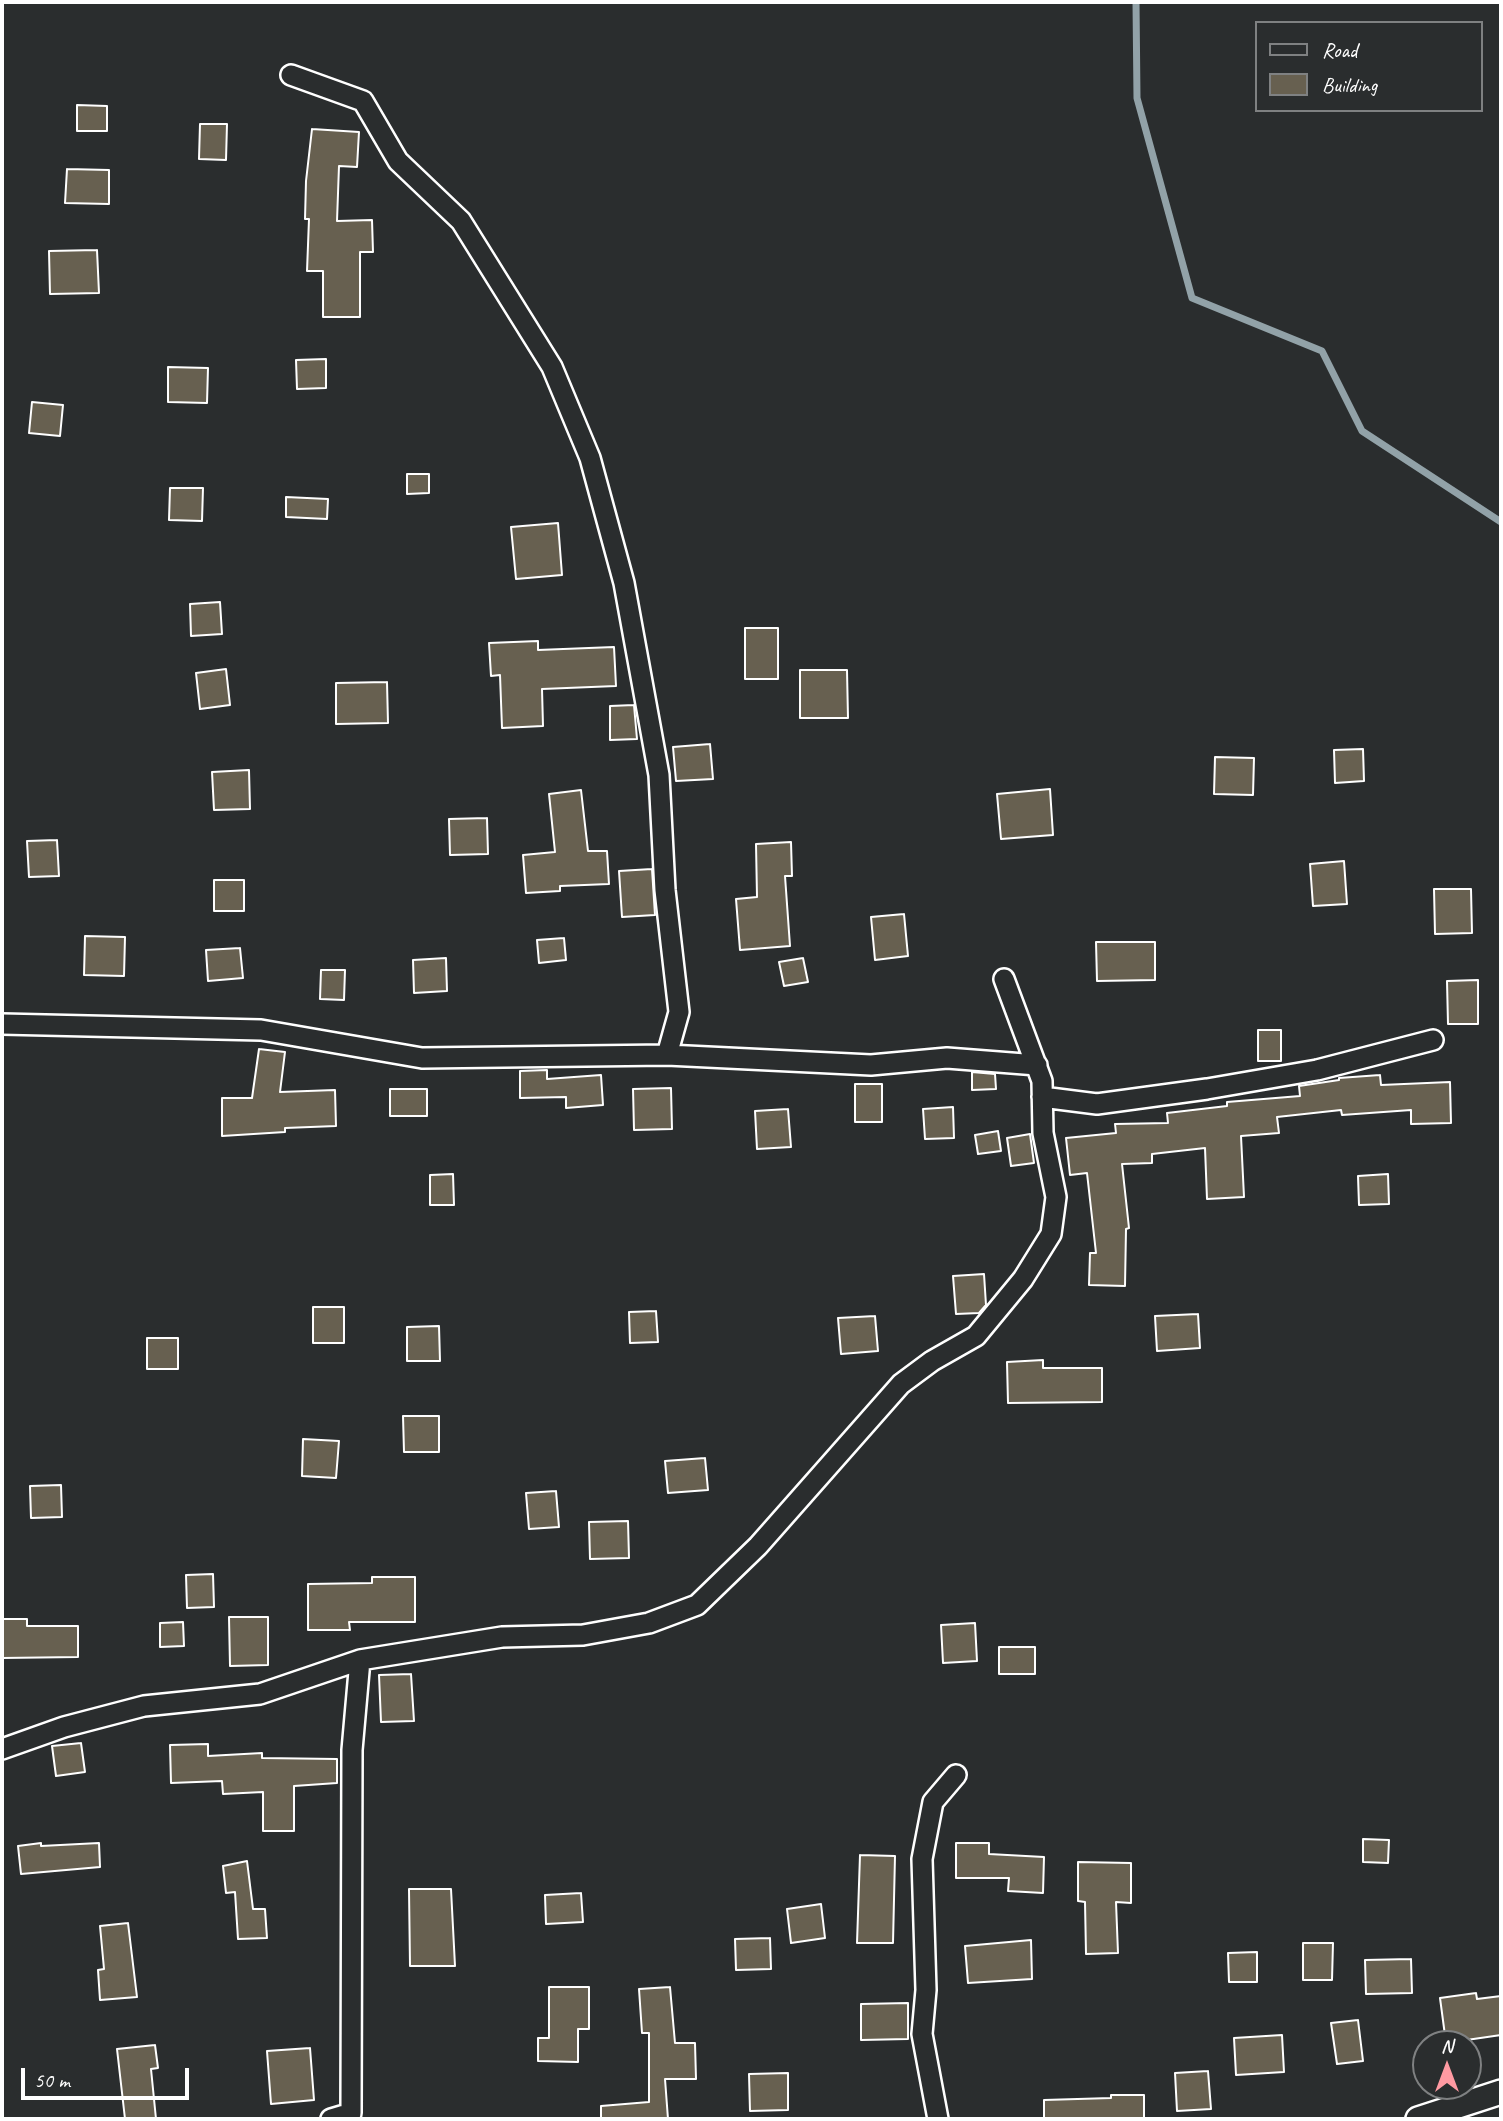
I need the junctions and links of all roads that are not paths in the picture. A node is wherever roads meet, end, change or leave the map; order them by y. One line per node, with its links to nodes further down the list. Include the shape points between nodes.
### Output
1 (291, 75): 5 (street, via 363,101 398,161 461,221 552,366 590,458 624,583 659,775 665,890 679,1012)
2 (1004, 979): 6 (street)
3 (2, 1024): 5 (street, via 261,1030 422,1058)
4 (1433, 1040): 7 (street, via 1317,1070 1207,1089 1097,1104)
5 (667, 1055): 6 (street, via 871,1065 947,1058)
6 (1037, 1065): 7 (street)
7 (1042, 1097): 8 (street, via 1043,1133 1056,1197 1051,1234 1023,1279 976,1336 901,1384 758,1546 697,1605 649,1623 583,1635 502,1637)
8 (360, 1660): 9 (street, via 260,1694 144,1706); 12 (street, via 352,1750 351,2113)
9 (2, 1749)
10 (956, 1775): 13 (street, via 933,1802 922,1859 926,1990 922,2034)
11 (1501, 2092): 14 (street)
12 (331, 2119)
13 (938, 2119)
14 (1418, 2119)

